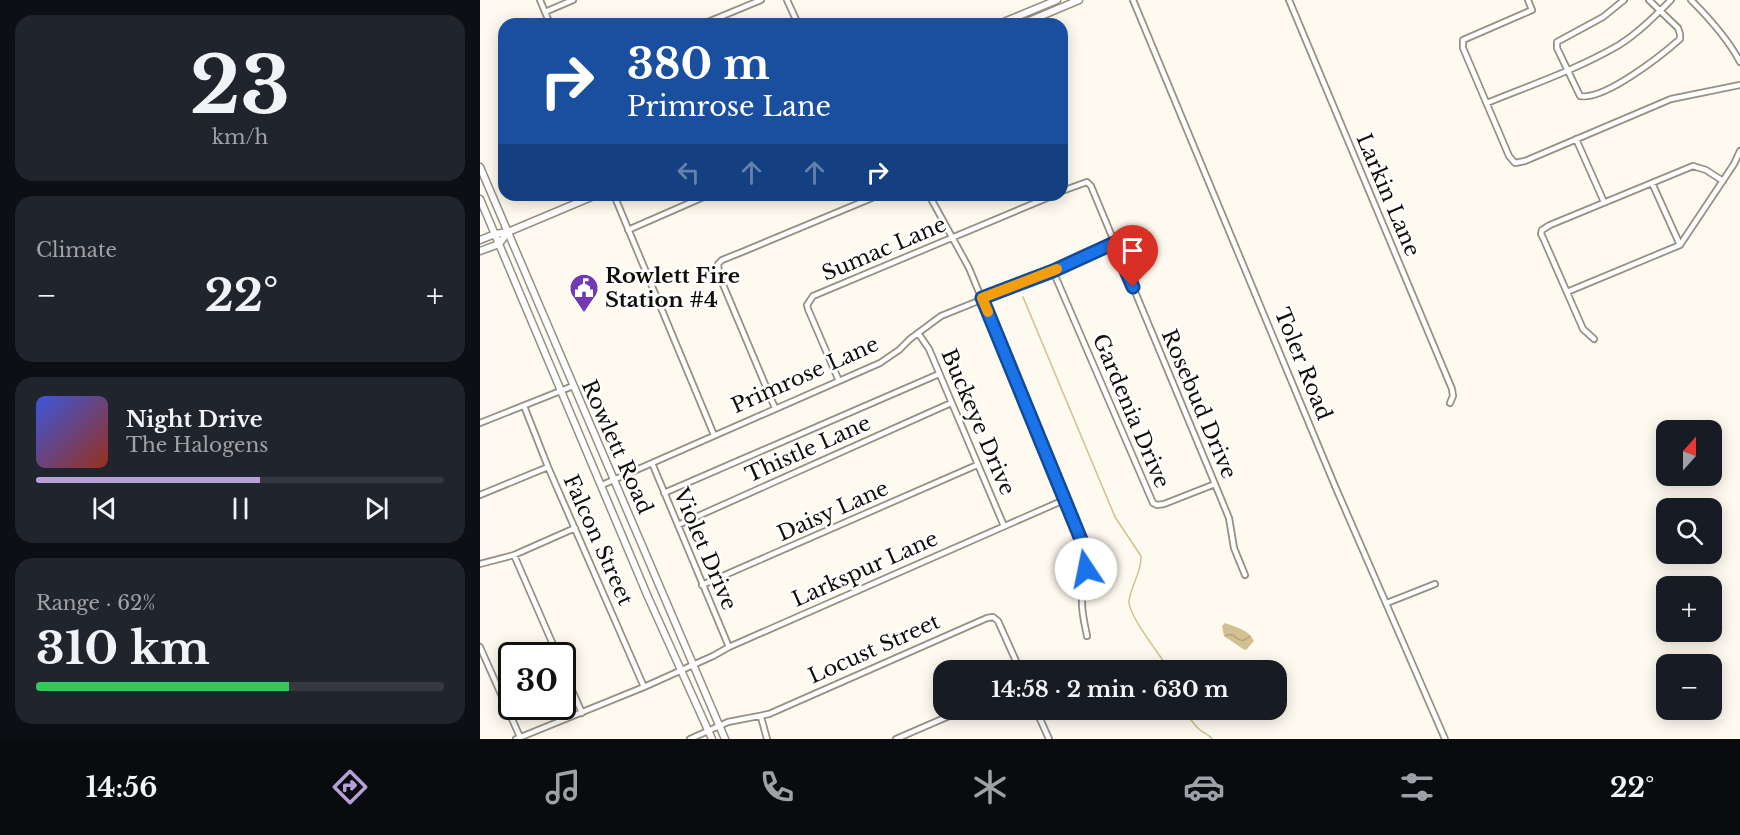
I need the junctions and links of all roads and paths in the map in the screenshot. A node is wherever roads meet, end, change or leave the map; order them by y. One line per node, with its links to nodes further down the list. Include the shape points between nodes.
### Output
1 (540, 0): 15 (street)
2 (573, 0): 15 (street)
3 (761, 0): 17 (street)
4 (787, 0): 18 (street)
5 (1057, 0): 19 (main road)
6 (1079, 0): 20 (main road)
7 (1133, 0): 80 (street, Toler Road)
8 (1289, 0): 58 (street, Larkin Lane, via 1452,388)
9 (1528, 0): 24 (street, via 1532,10 1464,40 1463,48)
10 (1624, 0): 22 (street, via 1603,17 1557,42)
11 (1649, 0): 14 (street)
12 (1671, 0): 14 (street)
13 (1691, 0): 21 (street, via 1718,29)
14 (1659, 11): 22 (street, via 1620,44); 22 (street, via 1678,28 1680,39 1646,67 1585,97 1580,96)
15 (545, 12): 16 (street)
16 (548, 18)
17 (718, 18)
18 (795, 18)
19 (1014, 18)
20 (1036, 18)
21 (1740, 62)
22 (1567, 70): 24 (street)
23 (1740, 85): 25 (street, via 1671,99)
24 (1488, 104): 25 (street, via 1515,163)
25 (1576, 139): 38 (street)
26 (1740, 151): 28 (street)
27 (480, 167): 40 (main road, Rowlett Road)
28 (1723, 181): 29 (street, via 1693,166); 46 (street)
29 (1652, 183): 38 (street); 46 (street)
30 (1068, 189): 44 (street, Rosebud Drive, via 1087,182 1091,186)
31 (480, 200): 41 (main road, Rowlett Road)
32 (582, 201): 40 (main road)
33 (616, 201): 39 (street)
34 (694, 201): 39 (street)
35 (865, 201): 60 (street, via 718,264 719,275)
36 (932, 201): 42 (street)
37 (1040, 201): 42 (street, Sumac Lane)
38 (1604, 202): 49 (street, via 1542,230)
39 (628, 230): 62 (street)
40 (508, 232): 41 (main road); 45 (main road); 55 (main road, Rowlett Road)
41 (495, 234): 43 (main road); 45 (main road, Rowlett Road)
42 (953, 237): 50 (street); 54 (street, Sumac Lane, via 808,300 808,309)
43 (480, 240)
44 (1114, 243): 48 (street, Primrose Lane); 67 (street, Rosebud Drive)
45 (499, 244): 47 (main road); 56 (main road, Rowlett Road)
46 (1680, 245): 49 (street)
47 (480, 250)
48 (1053, 271): 50 (street, Primrose Lane); 67 (street, Gardenia Drive, via 1153,503 1164,504)
49 (1566, 292): 52 (street, via 1583,329)
50 (982, 298): 51 (street, Primrose Lane, via 941,316); 71 (street)
51 (918, 333): 53 (street, Buckeye Drive, via 925,340); 54 (street, Primrose Lane, via 880,363)
52 (1594, 339)
53 (939, 374): 57 (street, Buckeye Drive); 69 (street)
54 (838, 381): 60 (street, Primrose Lane)
55 (573, 386): 56 (street); 66 (main road, Rowlett Road)
56 (562, 390): 59 (street); 68 (main road, Rowlett Road)
57 (951, 403): 64 (street, Buckeye Drive); 72 (street, Thistle Lane)
58 (1450, 403)
59 (524, 406): 61 (street); 65 (street, Falcon Street)
60 (775, 408): 62 (street, Primrose Lane)
61 (480, 423)
62 (714, 435): 63 (street, Primrose Lane)
63 (652, 463): 66 (street, Primrose Lane); 69 (street, Violet Drive)
64 (977, 465): 73 (street, Buckeye Drive); 79 (street, Daisy Lane)
65 (548, 467): 70 (street); 74 (street, Falcon Street)
66 (615, 480): 68 (street, Primrose Lane); 86 (main road, Rowlett Road)
67 (1215, 484): 77 (street, Rosebud Drive)
68 (602, 485): 87 (main road, Rowlett Road)
69 (664, 493): 72 (street, Violet Drive)
70 (480, 495)
71 (1064, 500): 73 (street, Larkspur Lane); 81 (street, via 1086,555 1082,614)
72 (678, 525): 79 (street, Violet Drive)
73 (1004, 526): 84 (street, Larkspur Lane)
74 (575, 528): 75 (street); 88 (street, Falcon Street)
75 (514, 555): 76 (street); 82 (street)
76 (480, 564)
77 (1245, 575)
78 (1435, 584): 80 (street)
79 (702, 585): 84 (street, Violet Drive)
80 (1387, 603): 103 (street, Toler Road)
81 (1087, 636)
82 (552, 642)
83 (480, 647): 96 (street)
84 (729, 647): 86 (street, Larkspur Lane)
85 (1016, 660): 91 (street, Locust Street, via 998,621 987,618)
86 (692, 665): 87 (street, Larkspur Lane); 94 (main road, Rowlett Road)
87 (681, 670): 88 (street, Larkspur Lane); 95 (main road, Rowlett Road)
88 (644, 687): 90 (street, Larkspur Lane)
89 (576, 699): 90 (street)
90 (582, 713): 96 (street, Larkspur Lane)
91 (761, 717): 94 (street); 100 (street)
92 (940, 720): 101 (street)
93 (1040, 720): 102 (street)
94 (719, 726): 95 (street); 99 (main road, Rowlett Road)
95 (708, 731): 97 (street); 98 (main road, Rowlett Road)
96 (518, 738)
97 (690, 739)
98 (712, 739)
99 (724, 739)
100 (767, 739)
101 (896, 739)
102 (1049, 739)
103 (1445, 739)

